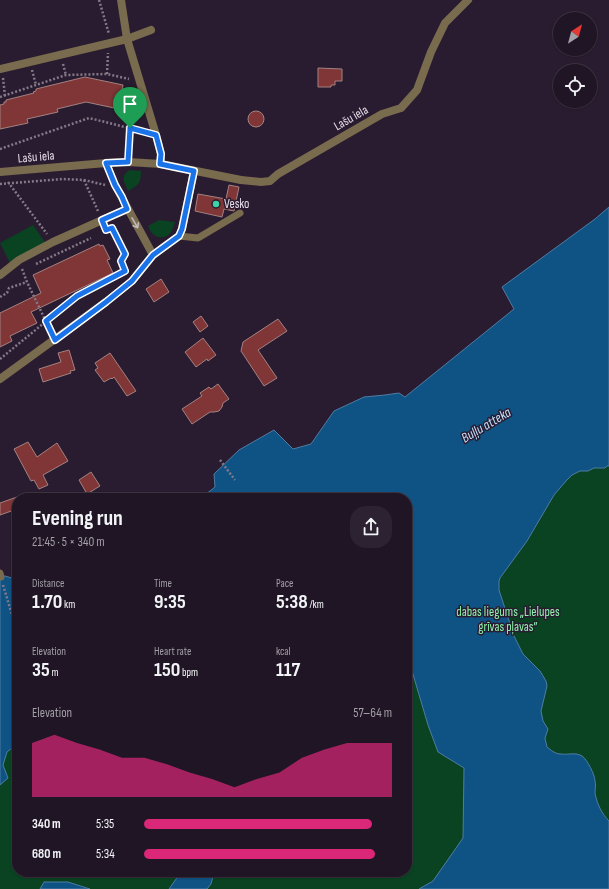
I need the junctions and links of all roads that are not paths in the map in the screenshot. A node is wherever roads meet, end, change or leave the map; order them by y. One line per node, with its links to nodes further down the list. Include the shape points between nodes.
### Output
1 (121, 0): 4 (street)
2 (468, 0): 8 (street, Lašu iela, via 445,23 417,90 401,108 382,114 270,181 241,180)
3 (152, 30): 4 (street)
4 (126, 39): 5 (street); 7 (street, via 156,135 161,154)
5 (1, 69)
6 (106, 163): 7 (street, Lašu iela); 9 (street, Lašu iela); 10 (street)
7 (160, 164): 8 (street, Lašu iela)
8 (194, 171): 12 (street)
9 (1, 172)
10 (127, 209): 13 (street, one-way to 13); 14 (street, via 19,260)
11 (240, 213): 12 (lane, via 198,238)
12 (179, 236): 13 (street)
13 (153, 255): 15 (street, via 132,281)
14 (0, 275)
15 (0, 379)

